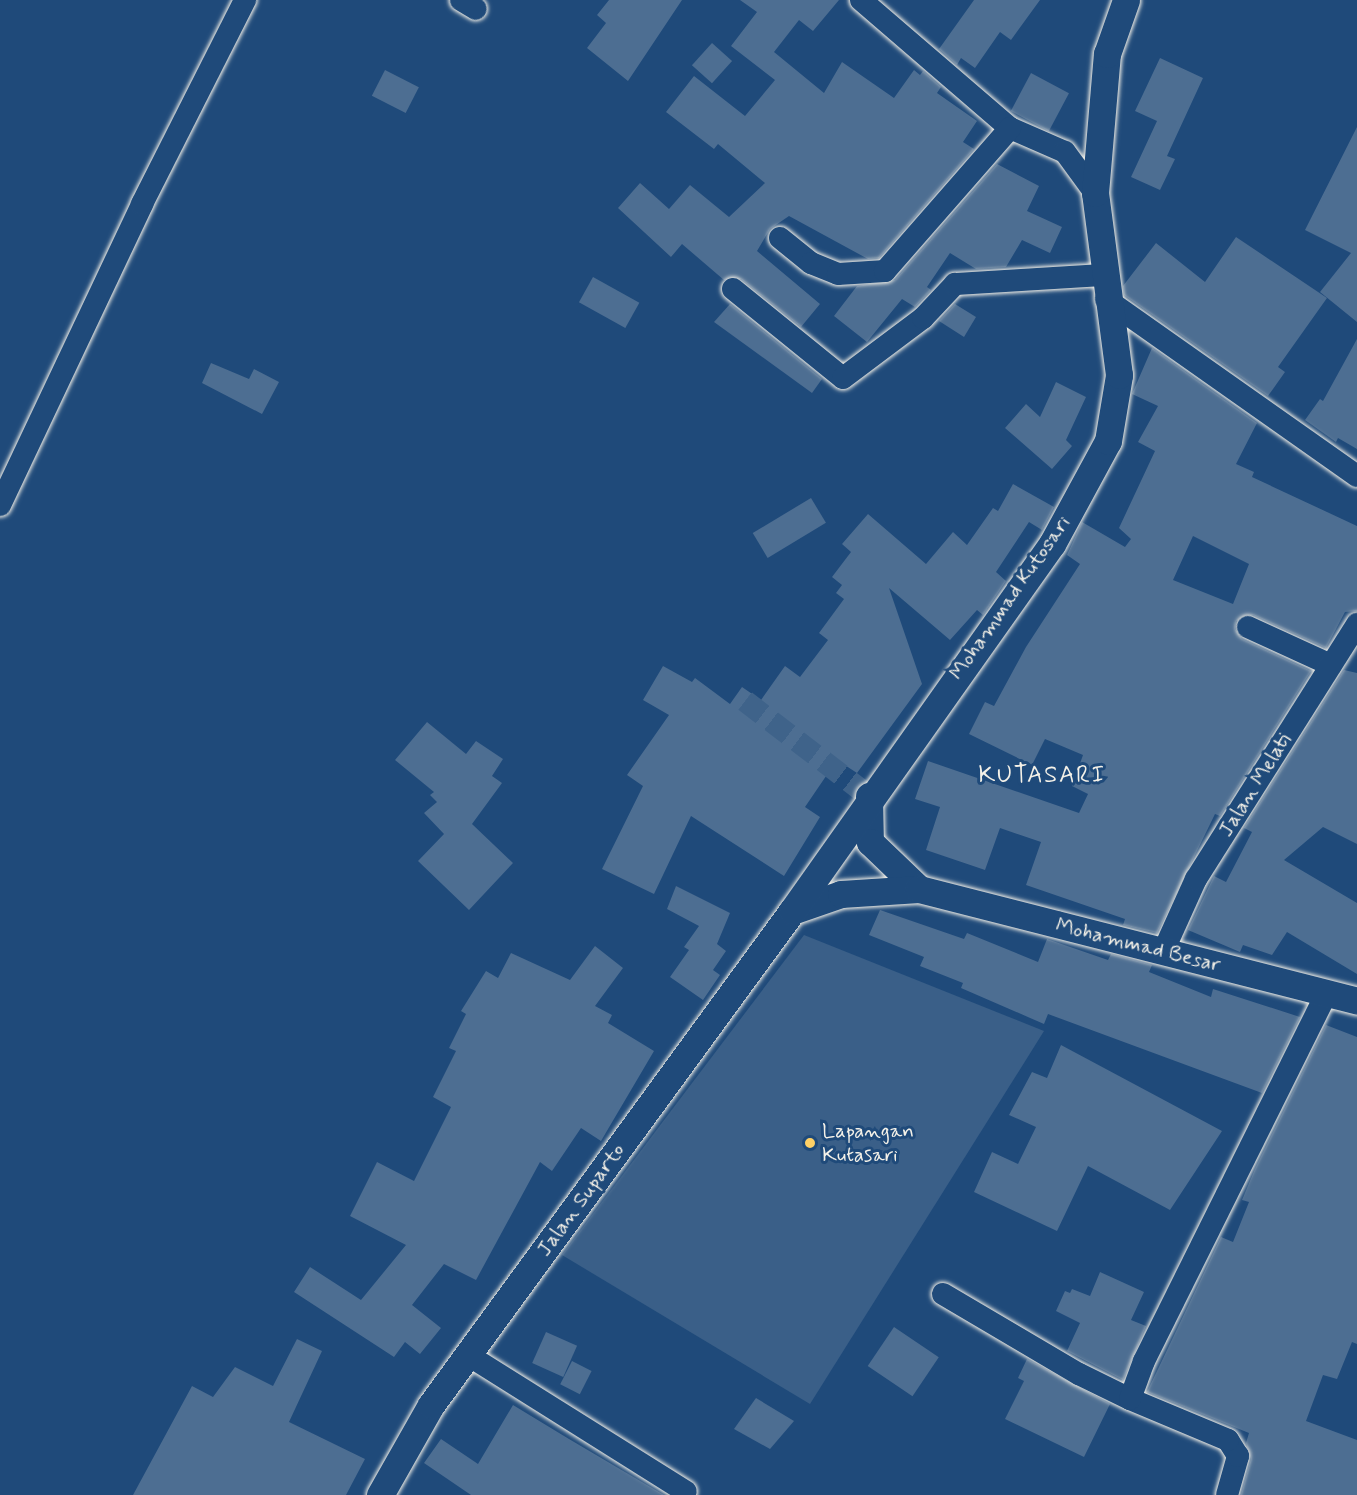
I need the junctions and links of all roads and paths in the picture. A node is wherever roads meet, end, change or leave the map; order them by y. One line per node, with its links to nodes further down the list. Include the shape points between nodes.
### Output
1 (245, 0): 10 (street, via 142,204)
2 (861, 0): 4 (street)
3 (1126, 0): 5 (street, Mohammad Kutosari, via 1107,54)
4 (1010, 128): 5 (street, via 1065,152); 6 (street, via 885,271 838,274 811,263)
5 (1095, 193): 7 (street, Mohammad Kutosari)
6 (780, 238)
7 (1105, 287): 8 (street, via 956,284 923,318 843,378); 9 (street); 14 (street, Mohammad Kutosari, via 1119,375 1108,441 1052,544)
8 (733, 290)
9 (1357, 476)
10 (0, 505)
11 (1357, 624): 13 (street, Jalan Melati)
12 (1248, 627): 13 (street)
13 (1331, 665): 17 (street, Jalan Melati, via 1196,879)
14 (870, 796): 15 (street, via 870,842 887,863); 16 (street, Mohammad Kutosari)
15 (919, 889): 16 (street, via 841,894); 17 (street, Mohammad Besar)
16 (792, 911): 20 (street, Jalan Suparto)
17 (1164, 952): 18 (street, Mohammad Besar)
18 (1348, 995): 21 (street, via 1144,1361)
19 (943, 1294): 21 (street, via 1040,1352)
20 (468, 1355): 22 (street); 23 (street, Jalan Suparto, via 396,1460)
21 (1130, 1399): 24 (street, via 1228,1440 1238,1456)
22 (686, 1492)
23 (380, 1495)
24 (1227, 1495)

